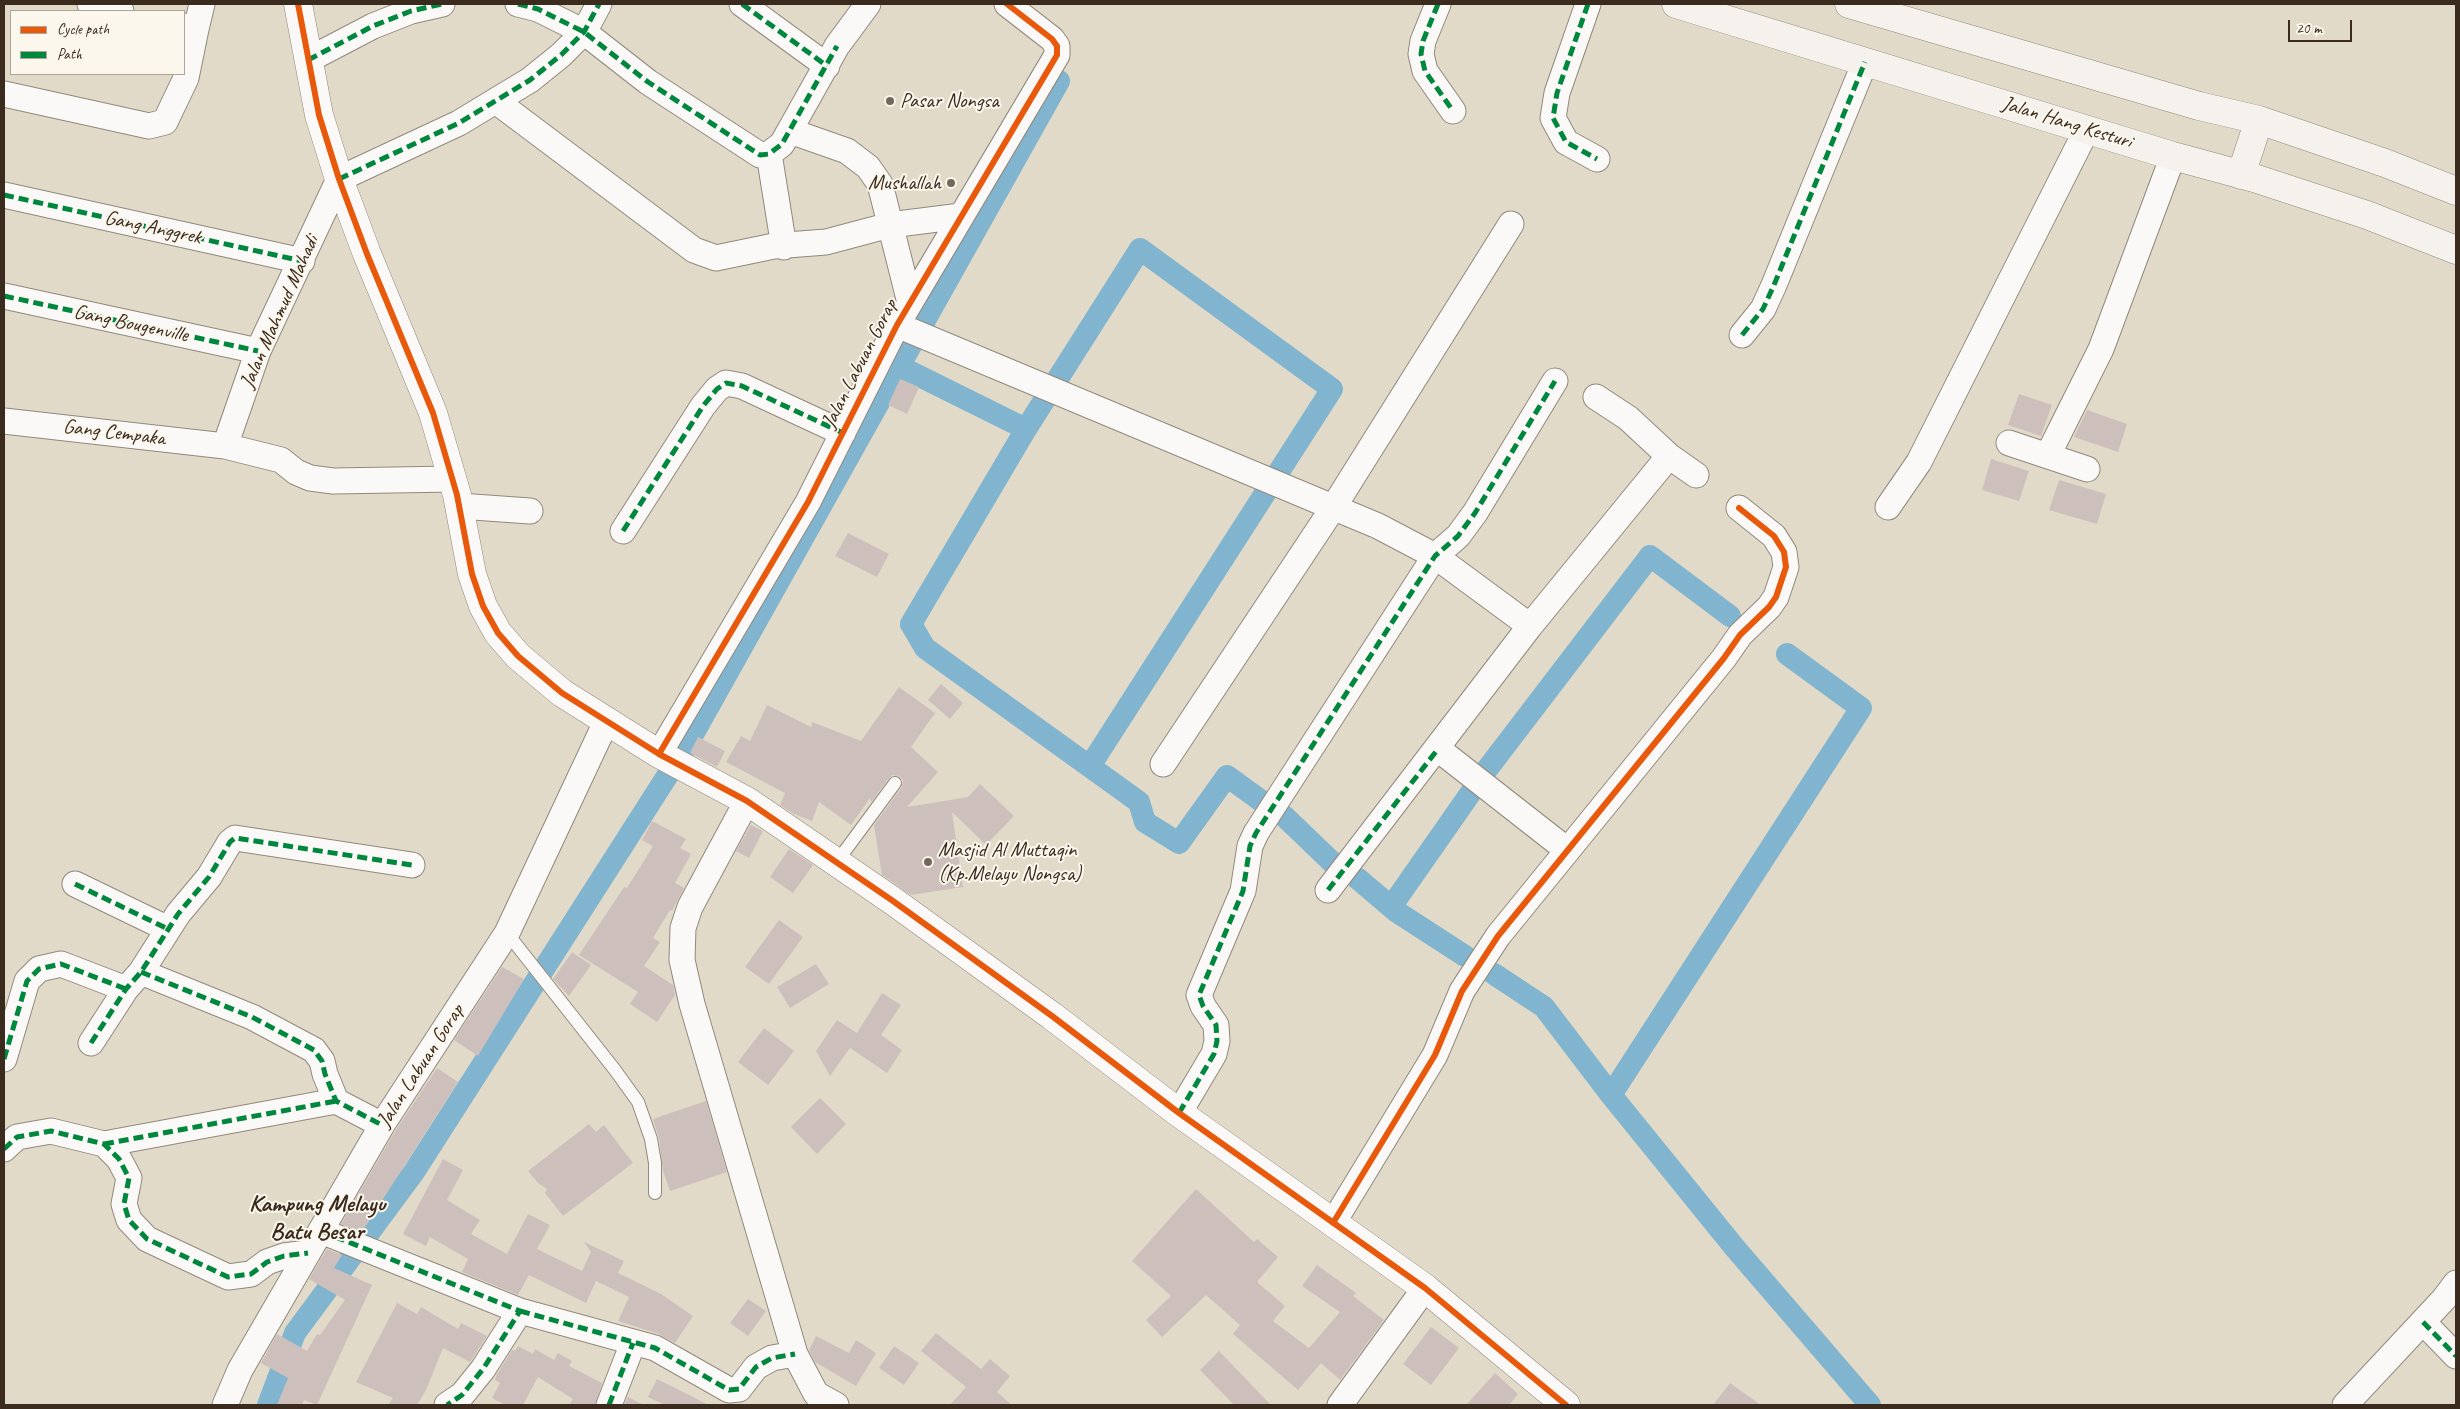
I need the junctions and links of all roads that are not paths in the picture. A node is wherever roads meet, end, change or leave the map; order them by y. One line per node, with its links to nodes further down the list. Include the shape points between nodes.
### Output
1 (90, 4): 14 (street)
2 (202, 4): 15 (street)
3 (298, 4): 17 (street)
4 (442, 4): 17 (street, via 411,11 373,26)
5 (518, 4): 16 (street, via 538,9)
6 (600, 4): 16 (street)
7 (742, 4): 19 (street)
8 (868, 4): 19 (street, via 837,46)
9 (1007, 4): 33 (street, Jalan Labuan Gorap, via 1052,39 1057,46 1057,55)
10 (1438, 4): 22 (street, via 1421,54 1425,71)
11 (1588, 4): 28 (street, via 1557,93 1553,118 1566,142)
12 (1676, 4): 18 (main road, Jalan Hang Kesturi)
13 (1849, 4): 23 (main road, via 2199,106)
14 (117, 10)
15 (190, 28): 20 (street, via 186,78 165,122 150,126)
16 (584, 32): 21 (street, via 561,55); 26 (street, via 648,82 750,150 760,155)
17 (308, 60): 30 (street)
18 (1865, 62): 24 (main road, Jalan Hang Kesturi); 42 (street, via 1774,285 1763,309)
19 (827, 66): 25 (street)
20 (4, 94)
21 (497, 102): 30 (street); 36 (street, via 694,250 716,258 774,246)
22 (1453, 111)
23 (2259, 120): 29 (main road); 31 (main road)
24 (2087, 129): 27 (main road, Jalan Hang Kesturi); 56 (street, via 1919,462)
25 (790, 131): 26 (street); 35 (street, via 847,151 868,167 880,184)
26 (770, 154): 36 (street)
27 (2173, 156): 29 (main road, Jalan Hang Kesturi); 50 (street, via 2101,349)
28 (1598, 159)
29 (2241, 175): 37 (main road, Jalan Hang Kesturi, via 2367,214)
30 (339, 179): 38 (street, Jalan Mahmud Mahadi); 54 (street, via 433,413)
31 (2456, 191)
32 (4, 196): 38 (street, Gang Anggrek)
33 (962, 216): 35 (street); 40 (street, Jalan Labuan Gorap)
34 (1511, 224): 57 (street)
35 (890, 225): 36 (street, via 826,242); 40 (street)
36 (784, 247)
37 (2456, 250)
38 (302, 261): 43 (street, Jalan Mahmud Mahadi)
39 (4, 296): 43 (street, Gang Bougenville)
40 (910, 303): 41 (street, Jalan Labuan Gorap)
41 (912, 330): 47 (street, Jalan Labuan Gorap); 57 (street)
42 (1742, 334)
43 (258, 351): 49 (street, Jalan Mahmud Mahadi)
44 (1555, 381): 61 (street, via 1475,512 1458,536)
45 (1596, 397): 51 (street, via 1628,418)
46 (4, 421): 49 (street, Gang Cempaka)
47 (843, 433): 60 (street, via 742,386 726,383 703,406); 65 (street, Jalan Labuan Gorap, via 808,502)
48 (2009, 443): 50 (street)
49 (225, 446): 54 (street, Gang Cempaka, via 281,460 296,472 333,482)
50 (2048, 455): 52 (street)
51 (1669, 456): 53 (street); 62 (street)
52 (2087, 469)
53 (1696, 475)
54 (453, 479): 55 (street)
55 (459, 506): 59 (street); 63 (street, via 472,574 483,606 498,633 518,656 562,694)
56 (1888, 507)
57 (1333, 508): 61 (street, via 1378,526); 66 (street)
58 (1739, 508): 69 (street, via 1774,536 1784,552 1786,567 1776,597 1770,607 1740,635)
59 (530, 511)
60 (623, 531)
61 (1435, 556): 62 (street); 80 (street, via 1250,846 1243,891 1199,995 1216,1025 1214,1054)
62 (1530, 626): 64 (street)
63 (606, 722): 65 (street); 75 (street, Jalan Labuan Gorap)
64 (1438, 749): 69 (street); 73 (street)
65 (663, 756): 68 (street)
66 (1162, 764)
67 (896, 783): 70 (lane)
68 (747, 801): 70 (street); 93 (street, via 690,907 683,928 682,960 692,1004)
69 (1567, 850): 85 (street, via 1498,936 1462,991 1435,1055)
70 (836, 863): 80 (street, via 1052,1016)
71 (412, 865): 74 (street, via 235,838)
72 (75, 884): 74 (street)
73 (1328, 890)
74 (168, 929): 76 (street)
75 (507, 933): 81 (street, Jalan Labuan Gorap); 84 (lane, via 638,1102 651,1139)
76 (133, 980): 77 (street); 78 (street, via 61,964 39,970 27,982); 79 (street, via 252,1017 314,1050 322,1061)
77 (91, 1043)
78 (4, 1059)
79 (336, 1101): 81 (street); 82 (street)
80 (1179, 1113): 85 (street)
81 (382, 1124): 86 (street, Jalan Labuan Gorap)
82 (104, 1144): 83 (street, via 51,1131 17,1138); 87 (street, via 119,1159 128,1178 124,1204 129,1220 147,1239 228,1277 251,1274 267,1262 284,1256)
83 (4, 1149)
84 (655, 1193)
85 (1333, 1223): 89 (street)
86 (331, 1235): 87 (street, Jalan Labuan Gorap); 90 (street)
87 (308, 1253): 95 (street, Jalan Labuan Gorap, via 240,1370)
88 (2456, 1283): 91 (street)
89 (1425, 1288): 99 (street); 100 (street)
90 (520, 1311): 92 (street); 96 (street, via 483,1369 462,1395)
91 (2423, 1322): 94 (street); 101 (street)
92 (633, 1342): 93 (street, via 655,1348 729,1390 739,1389 756,1367 772,1358); 97 (street)
93 (795, 1354): 98 (street, via 816,1394)
94 (2456, 1356)
95 (225, 1405)
96 (447, 1405)
97 (609, 1405)
98 (836, 1405)
99 (1340, 1405)
100 (1566, 1405)
101 (2345, 1405)

